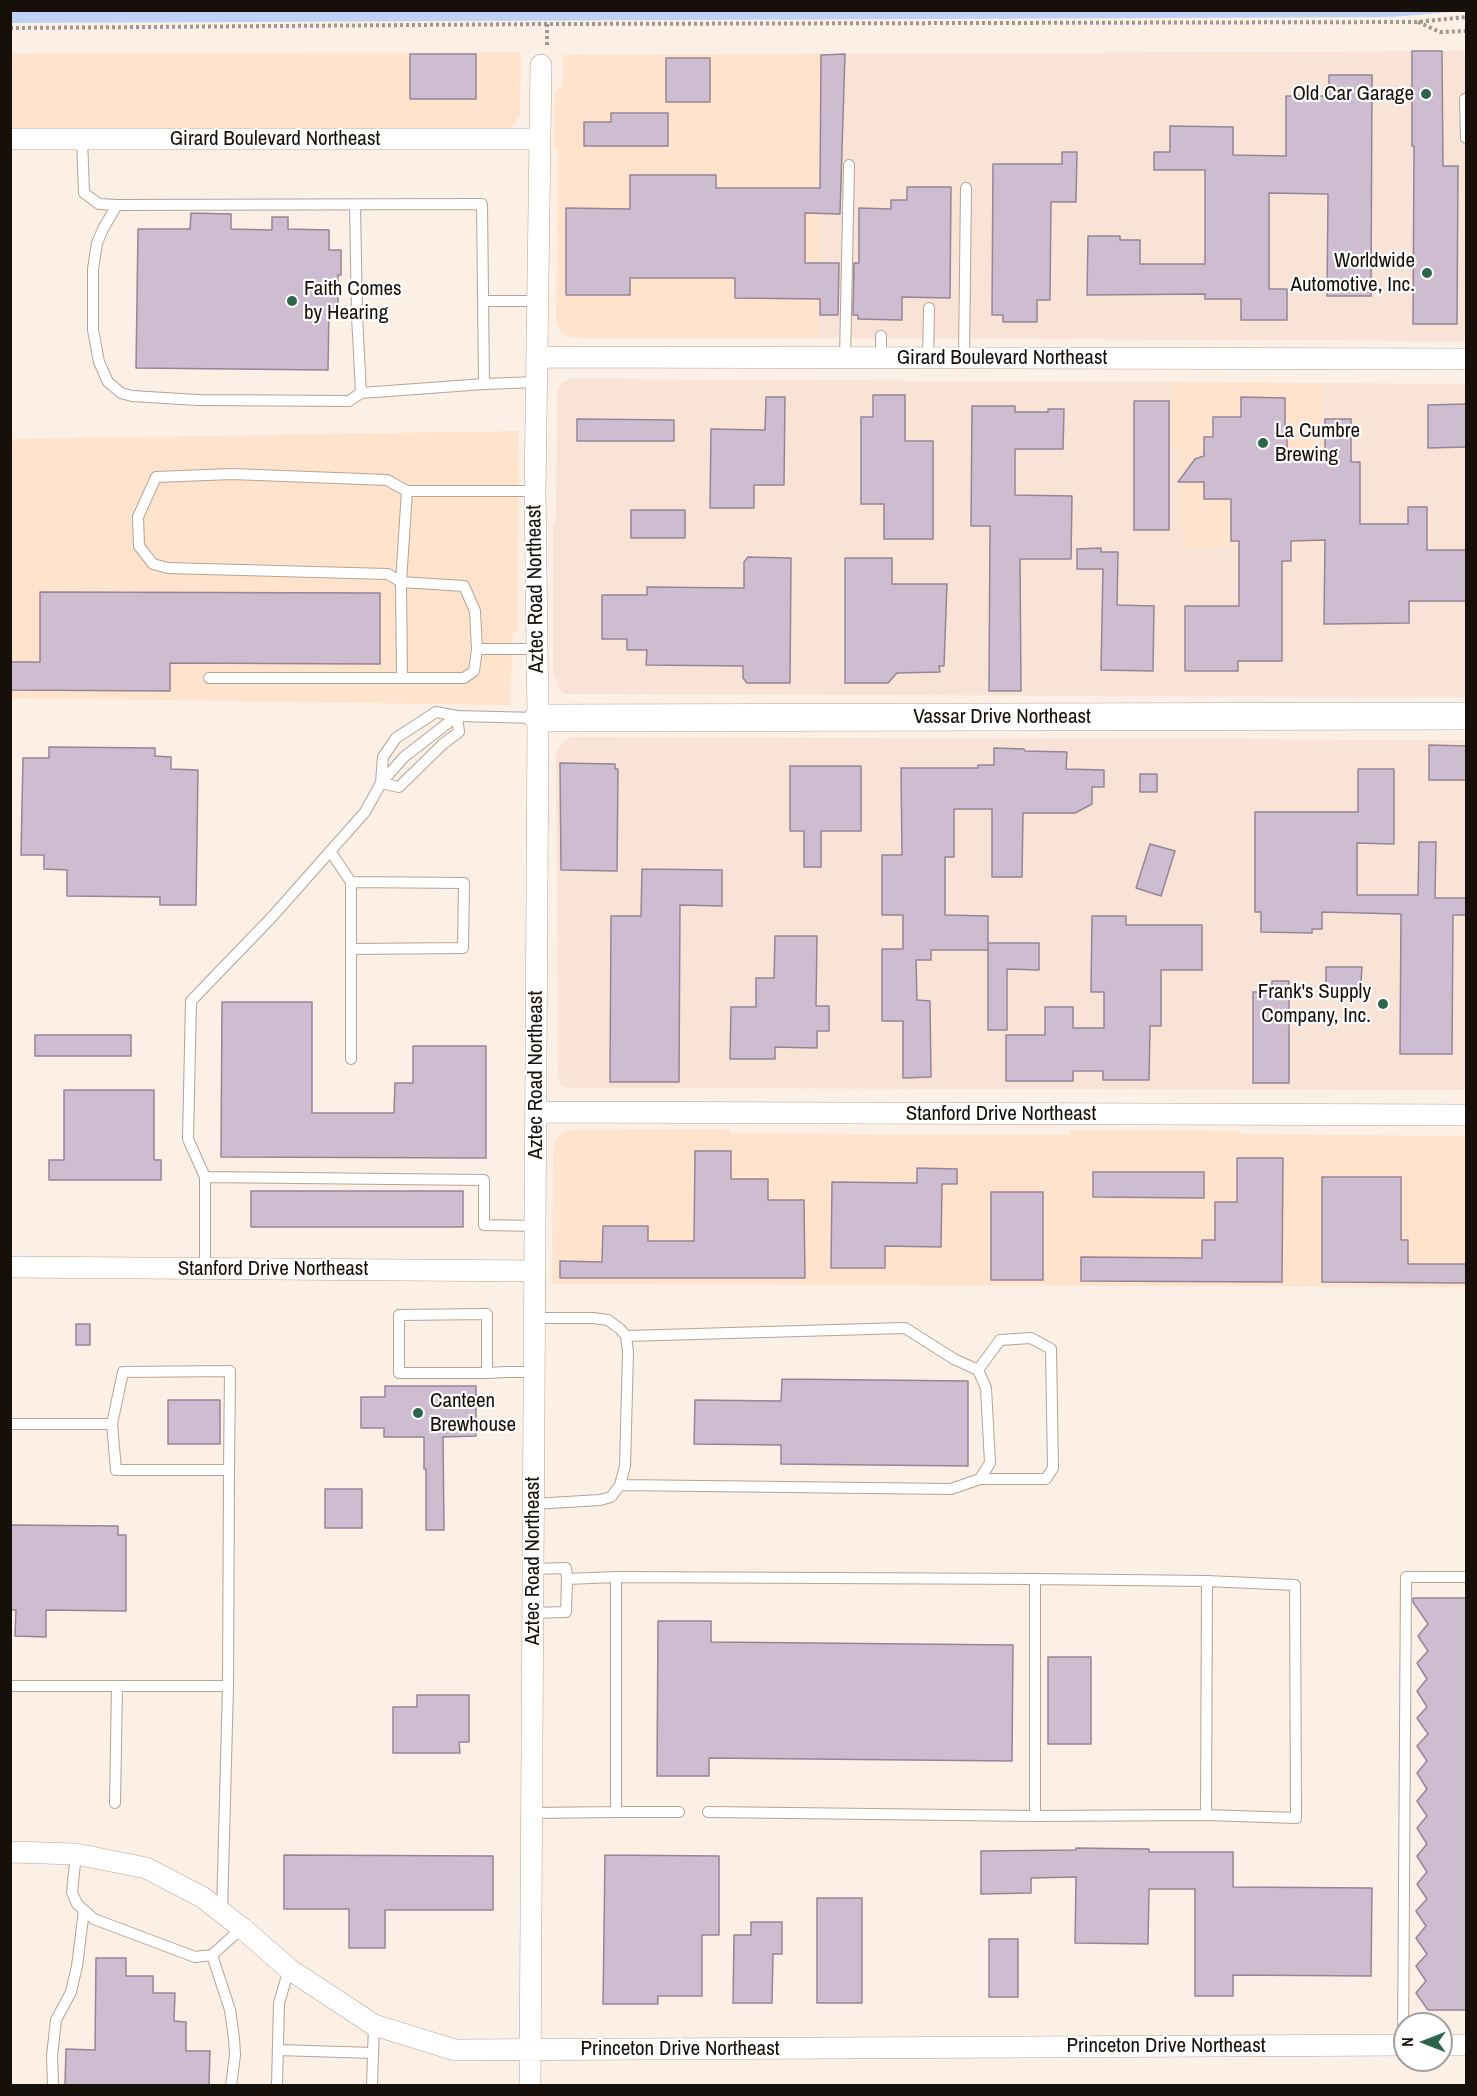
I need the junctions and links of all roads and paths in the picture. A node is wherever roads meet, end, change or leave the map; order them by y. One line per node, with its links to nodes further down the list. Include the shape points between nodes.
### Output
1 (1467, 17): 2 (path)
2 (1418, 22): 3 (path); 4 (path, via 1440,32)
3 (10, 28)
4 (1467, 31)
5 (541, 65): 10 (street, Aztec Road Northeast)
6 (1465, 99): 7 (lane)
7 (1467, 138)
8 (10, 139): 9 (street, Girard Boulevard Northeast)
9 (82, 139): 10 (street, Girard Boulevard Northeast); 13 (lane, via 84,193 99,204)
10 (539, 139): 16 (street, Aztec Road Northeast)
11 (849, 165): 20 (lane)
12 (966, 188): 23 (lane)
13 (117, 205): 14 (lane); 27 (lane, via 97,243 93,330 99,362 108,382 121,393 198,400 349,401)
14 (355, 205): 15 (lane, via 482,204); 27 (lane)
15 (485, 301): 16 (lane); 26 (lane)
16 (537, 301): 19 (street, Aztec Road Northeast)
17 (929, 308): 22 (lane)
18 (882, 336): 21 (lane)
19 (537, 357): 20 (street, Girard Boulevard Northeast); 25 (street, Aztec Road Northeast)
20 (845, 358): 21 (street, Girard Boulevard Northeast)
21 (881, 358): 22 (street, Girard Boulevard Northeast)
22 (928, 358): 23 (street, Girard Boulevard Northeast)
23 (964, 358): 24 (street, Girard Boulevard Northeast)
24 (1467, 359)
25 (537, 382): 26 (lane); 29 (street, Aztec Road Northeast)
26 (484, 384): 27 (lane)
27 (362, 393)
28 (407, 491): 29 (lane); 30 (lane); 30 (lane, via 387,480 232,474 156,477 138,517 139,546 153,564 168,568 388,574)
29 (535, 491): 32 (street, Aztec Road Northeast)
30 (400, 582): 31 (lane, via 464,586 475,611); 34 (lane)
31 (477, 649): 32 (lane); 34 (lane, via 474,671 464,678)
32 (536, 649): 37 (street, Aztec Road Northeast)
33 (209, 678): 34 (lane)
34 (402, 678)
35 (457, 716): 37 (lane); 38 (lane, via 404,757); 38 (lane, via 459,732 399,787); 38 (lane, via 436,712 396,738 383,757)
36 (1467, 716): 37 (street, Vassar Drive Northeast)
37 (538, 718): 43 (street, Aztec Road Northeast)
38 (381, 783): 39 (lane, via 365,812)
39 (330, 851): 40 (lane); 45 (lane, via 191,1001 188,1139)
40 (351, 882): 41 (lane); 41 (lane, via 464,883 463,948)
41 (351, 949): 42 (lane)
42 (351, 1059)
43 (536, 1112): 44 (street, Stanford Drive Northeast); 46 (street, Aztec Road Northeast)
44 (1467, 1115)
45 (205, 1177): 46 (lane, via 484,1180 484,1225); 48 (lane)
46 (535, 1226): 49 (street, Aztec Road Northeast)
47 (10, 1267): 48 (street, Stanford Drive Northeast)
48 (205, 1269): 49 (street, Stanford Drive Northeast)
49 (535, 1271): 50 (street, Aztec Road Northeast)
50 (534, 1318): 51 (lane, via 608,1320); 53 (street, Aztec Road Northeast)
51 (626, 1336): 52 (lane, via 905,1328); 59 (lane, via 625,1466)
52 (978, 1370): 58 (lane, via 986,1388 990,1463); 58 (lane, via 1000,1340 1031,1338 1051,1349 1053,1468 1046,1479)
53 (534, 1372): 54 (lane); 60 (street, Aztec Road Northeast)
54 (487, 1373): 54 (lane, via 399,1373 399,1315 487,1314)
55 (10, 1424): 56 (lane)
56 (112, 1424): 57 (lane, via 116,1470); 57 (lane, via 123,1372 230,1371)
57 (229, 1470): 70 (lane)
58 (980, 1479): 59 (lane, via 951,1489)
59 (620, 1485): 60 (lane, via 611,1497 600,1500)
60 (533, 1504): 61 (street, Aztec Road Northeast)
61 (533, 1569): 64 (lane, via 567,1568); 67 (street, Aztec Road Northeast)
62 (616, 1577): 64 (lane); 65 (lane); 72 (lane)
63 (1467, 1577): 85 (lane, via 1406,1577)
64 (567, 1579): 67 (lane, via 566,1612)
65 (1035, 1580): 66 (lane); 77 (lane)
66 (1207, 1581): 76 (lane); 76 (lane, via 1295,1585 1296,1818)
67 (532, 1613): 75 (street, Aztec Road Northeast)
68 (10, 1686): 69 (lane)
69 (117, 1686): 70 (lane); 71 (lane)
70 (228, 1686): 81 (lane)
71 (115, 1803)
72 (616, 1812): 73 (lane); 75 (lane)
73 (679, 1812)
74 (708, 1812): 77 (lane)
75 (531, 1813): 89 (street, Aztec Road Northeast)
76 (1206, 1815): 77 (lane)
77 (1035, 1816)
78 (10, 1852): 79 (street, Princeton Drive Northeast)
79 (75, 1854): 80 (lane, via 72,1892); 81 (street, Princeton Drive Northeast, via 146,1868 202,1897)
80 (84, 1910): 83 (lane, via 94,1919 195,1958); 91 (lane, via 71,1992 56,2020)
81 (222, 1913): 82 (street, Princeton Drive Northeast)
82 (242, 1928): 83 (lane); 84 (street, Princeton Drive Northeast)
83 (212, 1955): 92 (lane, via 230,2010 235,2055)
84 (289, 1969): 86 (street, Princeton Drive Northeast); 88 (lane, via 279,2003)
85 (1404, 2012)
86 (374, 2025): 89 (street, Princeton Drive Northeast, via 455,2050); 90 (lane)
87 (1393, 2045): 89 (street, Princeton Drive Northeast)
88 (278, 2050): 90 (lane); 93 (lane)
89 (530, 2050): 95 (street, Aztec Road Northeast)
90 (373, 2054): 94 (lane)
91 (53, 2085)
92 (231, 2085)
93 (278, 2085)
94 (372, 2085)
95 (530, 2085)

